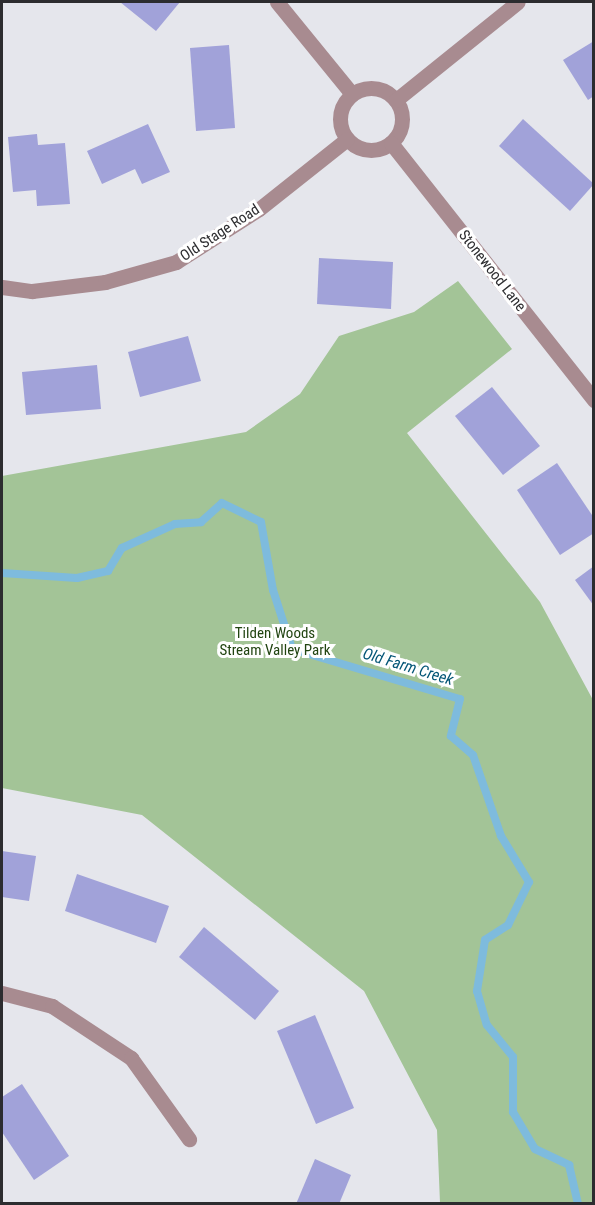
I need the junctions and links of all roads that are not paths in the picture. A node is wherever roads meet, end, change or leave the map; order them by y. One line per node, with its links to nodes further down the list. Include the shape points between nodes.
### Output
1 (278, 2): 3 (street)
2 (518, 2): 4 (street)
3 (352, 94): 4 (street, via 378,88); 5 (street, via 339,118)
4 (396, 100): 6 (street, via 403,120)
5 (347, 139): 6 (street, via 364,150); 7 (street, Old Stage Road, via 259,210 176,262 105,282 32,291)
6 (391, 143): 8 (street, Stonewood Lane)
7 (2, 287)
8 (594, 400)
9 (2, 993): 10 (street, via 52,1006 131,1058)
10 (189, 1139)

